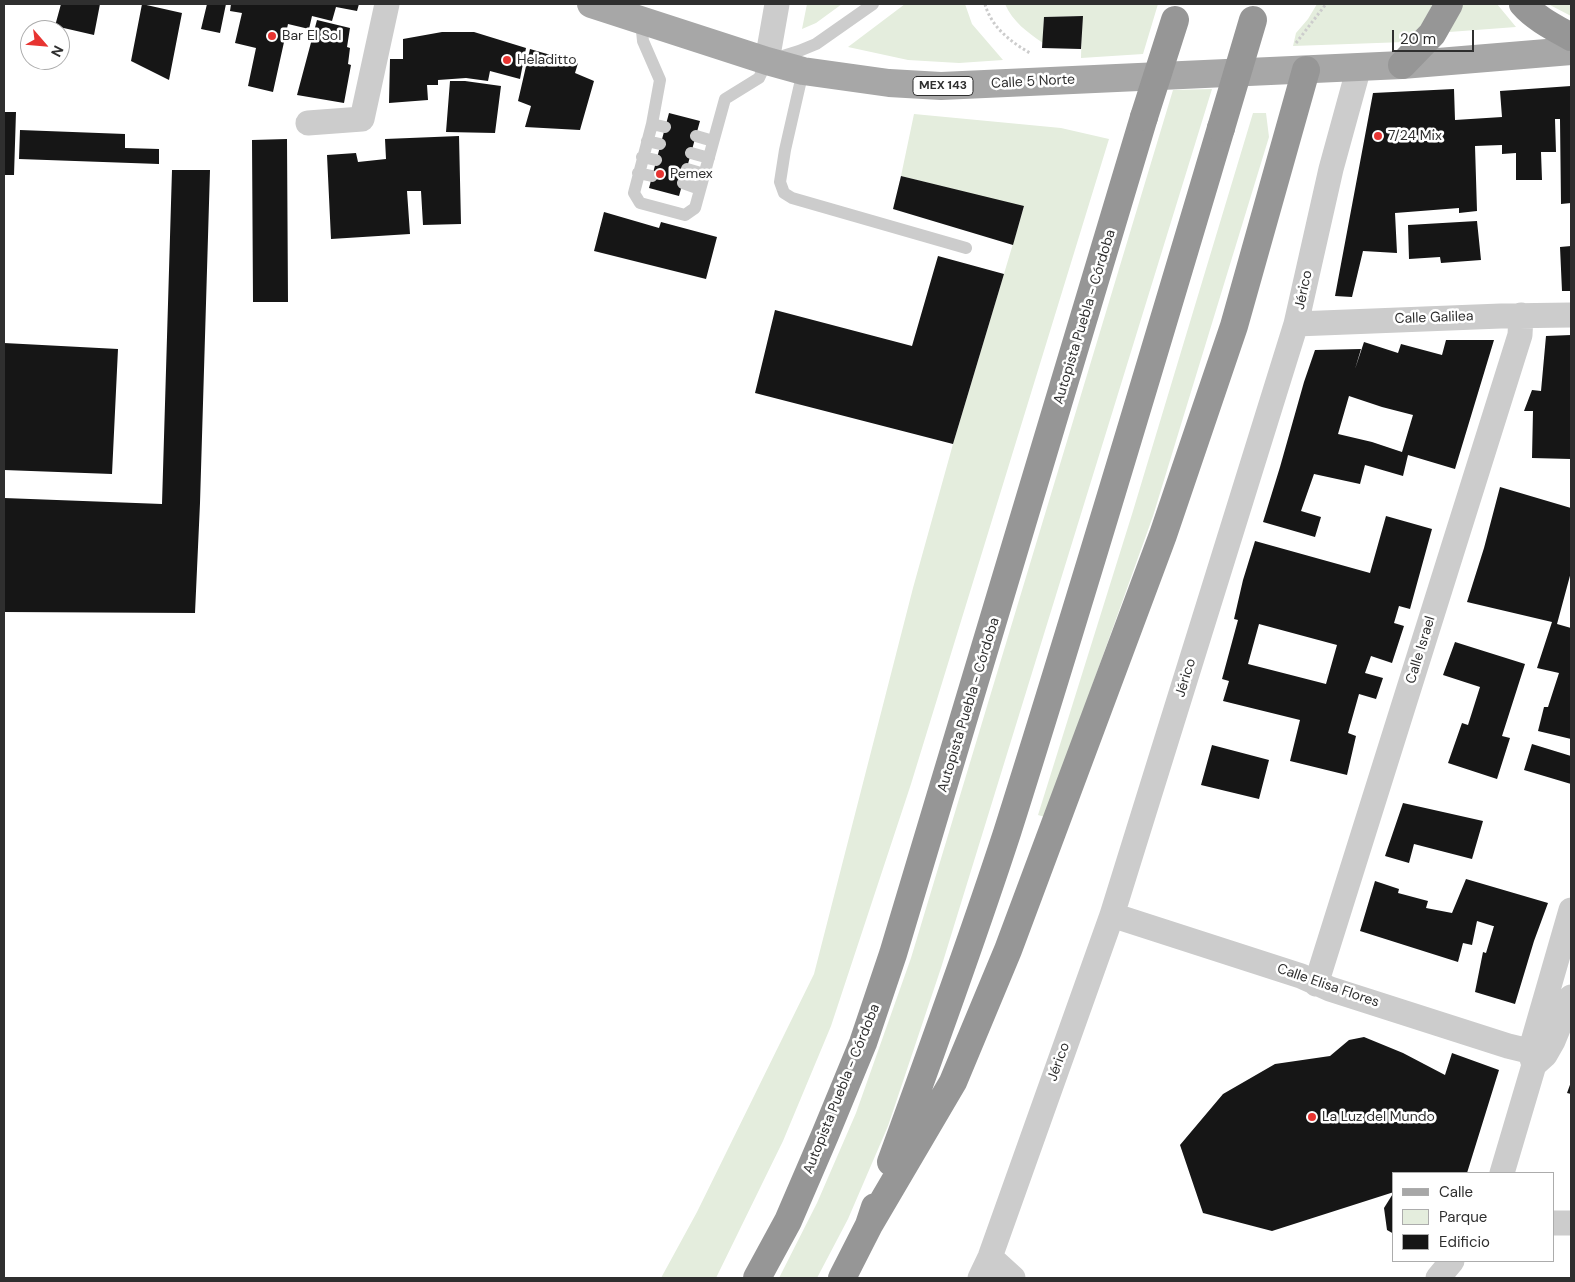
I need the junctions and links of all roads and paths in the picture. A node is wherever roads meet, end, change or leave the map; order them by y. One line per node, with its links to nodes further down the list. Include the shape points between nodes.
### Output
1 (387, 4): 21 (street, via 362,119)
2 (591, 4): 11 (main road, Calle 5 Norte / MEX 143)
3 (777, 4): 15 (street)
4 (873, 4): 15 (lane, via 816,44)
5 (984, 4): 14 (path, via 996,27 1015,44)
6 (1326, 4): 20 (path)
7 (1449, 4): 16 (highway, via 1432,34)
8 (1523, 4): 12 (highway)
9 (1177, 12): 54 (highway, Autopista Puebla - Córdoba, bridge, via 894,954 825,1135 788,1221)
10 (1256, 12): 51 (highway, bridge, via 1006,834)
11 (641, 21): 15 (main road, Calle 5 Norte / MEX 143); 22 (lane, via 644,41 660,80)
12 (1571, 37)
13 (1571, 51): 16 (main road, MEX 143)
14 (1038, 57)
15 (767, 61): 19 (main road, Calle 5 Norte / MEX 143); 26 (lane, via 759,78 725,99)
16 (1402, 65): 17 (main road, MEX 143)
17 (1359, 67): 18 (main road, MEX 143); 41 (street, Jérico, via 1331,169)
18 (1306, 70): 20 (main road, Calle 5 Norte / MEX 143); 51 (highway, via 1231,335 1163,536 1008,950 953,1082)
19 (804, 71): 20 (main road, Calle 5 Norte / MEX 143, via 889,83 941,86); 38 (lane, via 784,150 780,182 784,193)
20 (1275, 71)
21 (308, 123)
22 (652, 124): 23 (lane); 25 (lane)
23 (666, 127)
24 (696, 136): 26 (lane)
25 (647, 141): 27 (lane); 29 (lane)
26 (712, 141): 30 (lane)
27 (660, 144)
28 (691, 153): 30 (lane)
29 (642, 157): 31 (lane); 33 (lane)
30 (709, 158): 34 (lane)
31 (656, 160)
32 (687, 169): 34 (lane)
33 (638, 173): 35 (lane); 37 (lane, via 634,193 640,203 685,215 695,208)
34 (704, 174): 37 (lane)
35 (652, 176)
36 (683, 184): 37 (lane)
37 (700, 188)
38 (966, 248)
39 (1521, 315): 40 (street, Calle Galilea); 41 (street, Calle Galilea); 45 (street, Calle Israel, via 1520,335)
40 (1571, 315)
41 (1296, 324): 43 (street, Jérico)
42 (1571, 910): 44 (street)
43 (1112, 915): 45 (street, Calle Elisa Flores, via 1301,976); 53 (street, Jérico)
44 (1561, 977): 47 (street)
45 (1316, 984): 47 (street, Calle Elisa Flores)
46 (1571, 997): 47 (street, via 1553,1041)
47 (1536, 1057): 48 (street)
48 (1502, 1172)
49 (1555, 1223): 50 (street)
50 (1571, 1223)
51 (869, 1225): 55 (highway)
52 (1451, 1262): 57 (street)
53 (985, 1267): 56 (street)
54 (756, 1278)
55 (842, 1278)
56 (1013, 1278)
57 (1438, 1278)

